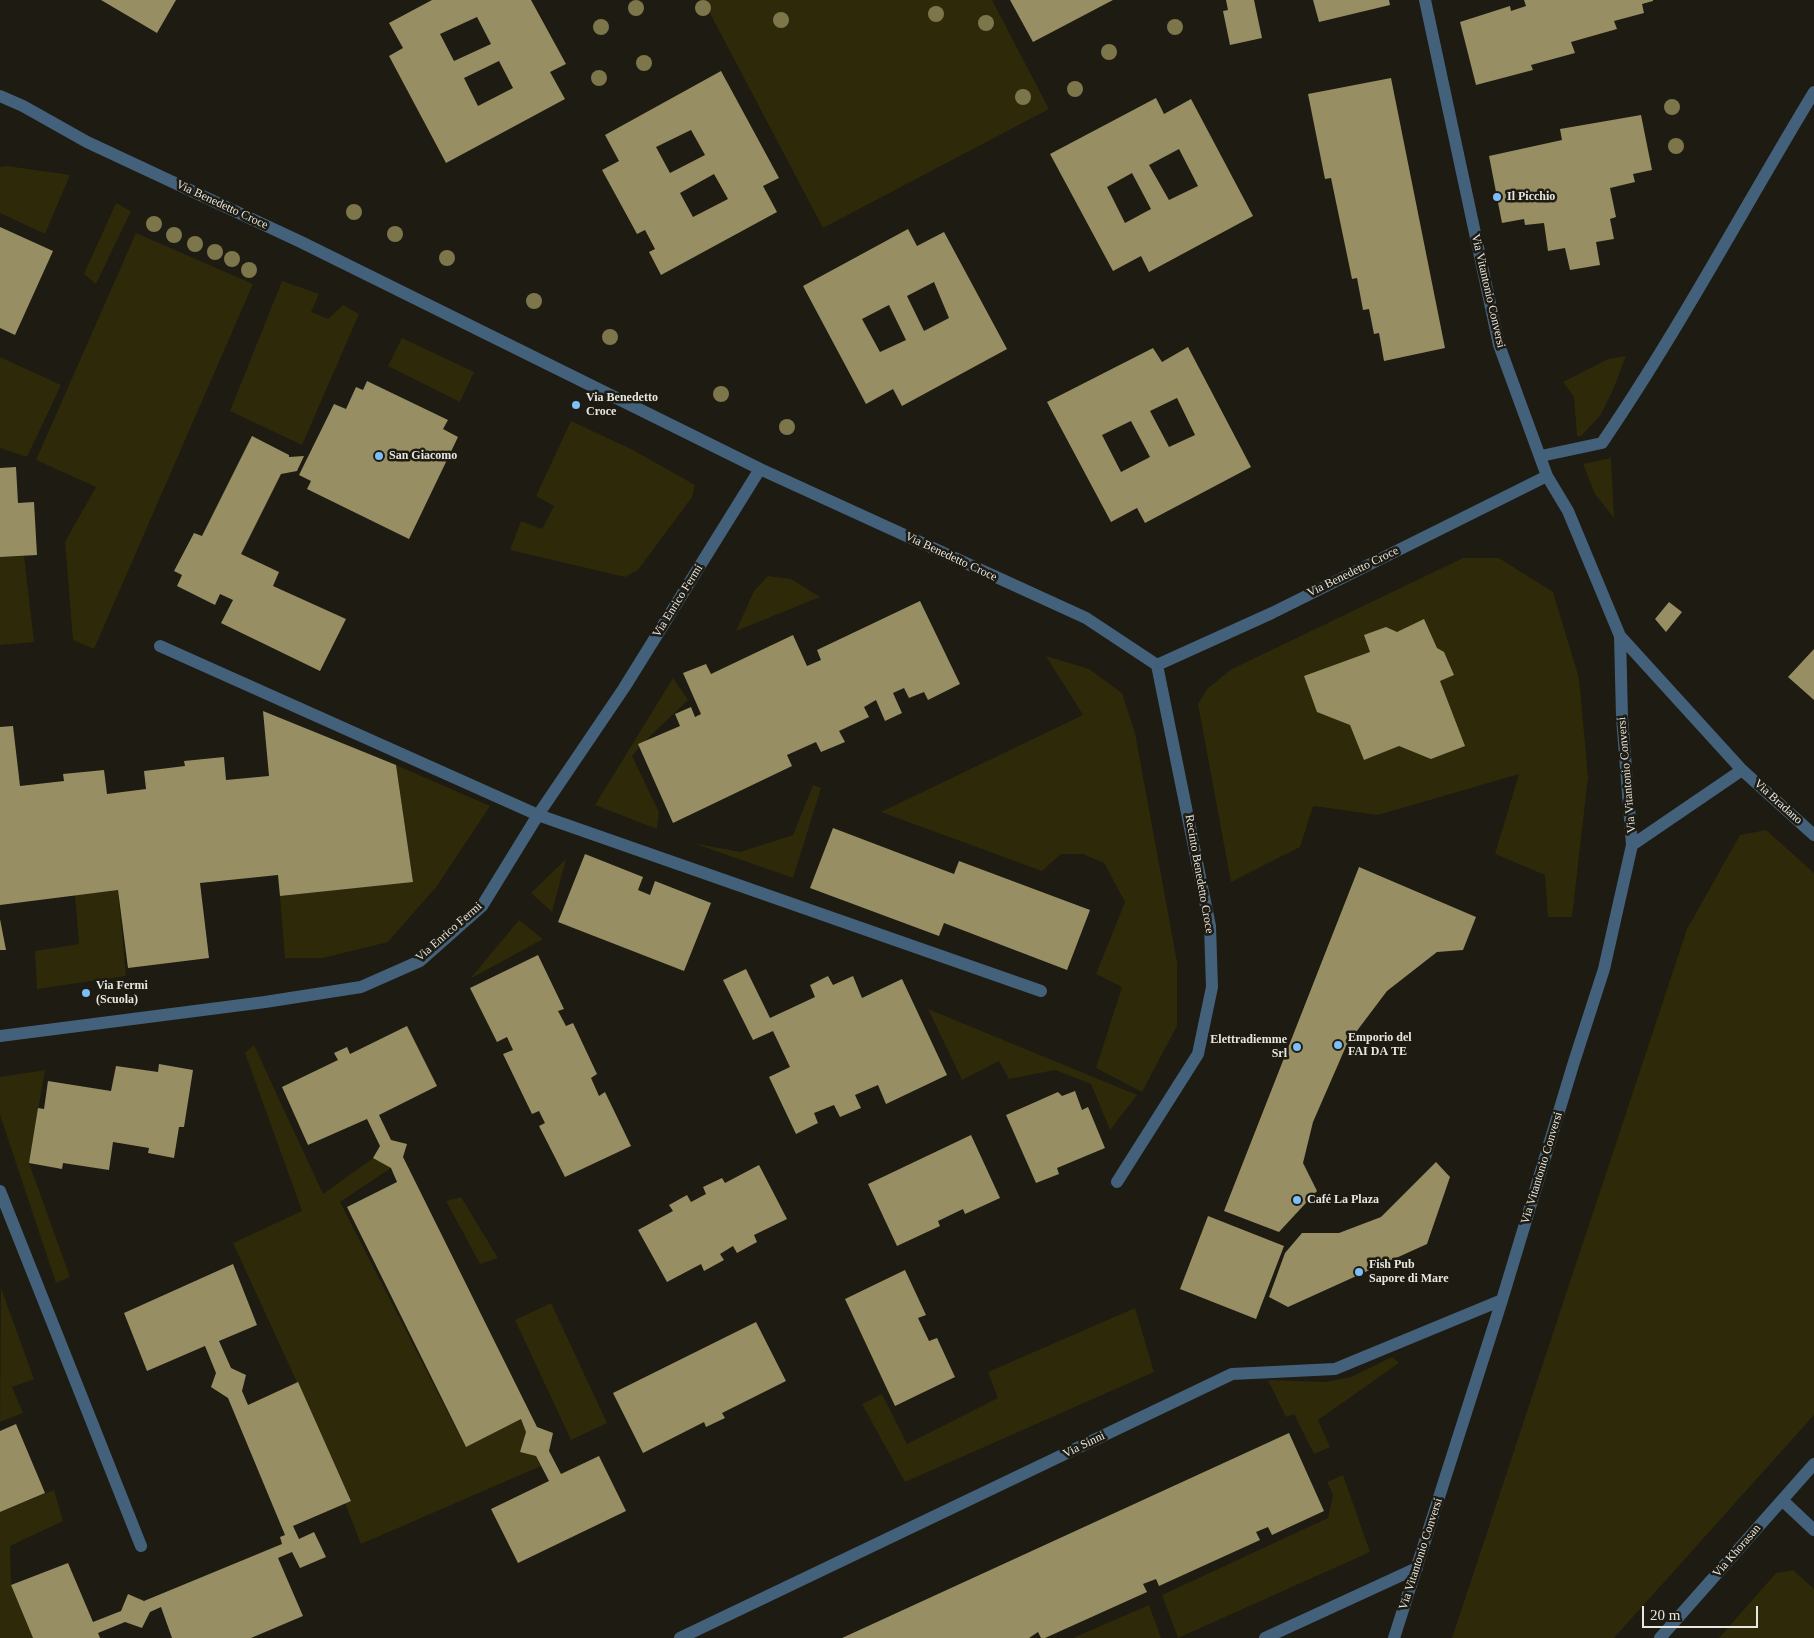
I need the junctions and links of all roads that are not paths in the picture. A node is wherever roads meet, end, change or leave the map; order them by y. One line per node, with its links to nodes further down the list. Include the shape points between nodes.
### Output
1 (1425, 0): 4 (street, Via Vitantonio Conversi, via 1499,344)
2 (1814, 92): 4 (street, via 1695,297 1602,443)
3 (0, 96): 5 (street, Via Benedetto Croce, via 87,142 301,242)
4 (1541, 456): 6 (street, Via Vitantonio Conversi)
5 (760, 469): 9 (street, Via Benedetto Croce, via 1086,618); 11 (street, Via Enrico Fermi, via 624,688)
6 (1547, 476): 7 (street, Via Vitantonio Conversi, via 1568,511); 9 (street, Via Benedetto Croce, via 1272,613)
7 (1620, 636): 10 (street, Via Bradano); 13 (street, Via Vitantonio Conversi, via 1622,717)
8 (160, 646): 11 (street)
9 (1157, 665): 16 (street, Recinto Benedetto Croce, via 1210,926 1212,987 1198,1054)
10 (1742, 770): 12 (street, Via Bradano); 13 (street)
11 (538, 815): 14 (street); 15 (street, Via Enrico Fermi, via 482,906 420,961 361,987)
12 (1814, 834)
13 (1632, 845): 18 (street, Via Vitantonio Conversi, via 1604,969)
14 (1041, 991)
15 (0, 1036)
16 (1117, 1182)
17 (0, 1191): 22 (street)
18 (1502, 1300): 23 (street, Via Vitantonio Conversi); 24 (street, Via Sinni, via 1335,1369 1232,1374)
19 (1814, 1464): 20 (street, Via Khorasan)
20 (1782, 1500): 21 (street); 27 (street, Via Khorasan)
21 (1814, 1530)
22 (141, 1546)
23 (1417, 1568): 25 (street); 26 (street, Via Vitantonio Conversi)
24 (680, 1638)
25 (1265, 1638)
26 (1394, 1638)
27 (1660, 1638)

